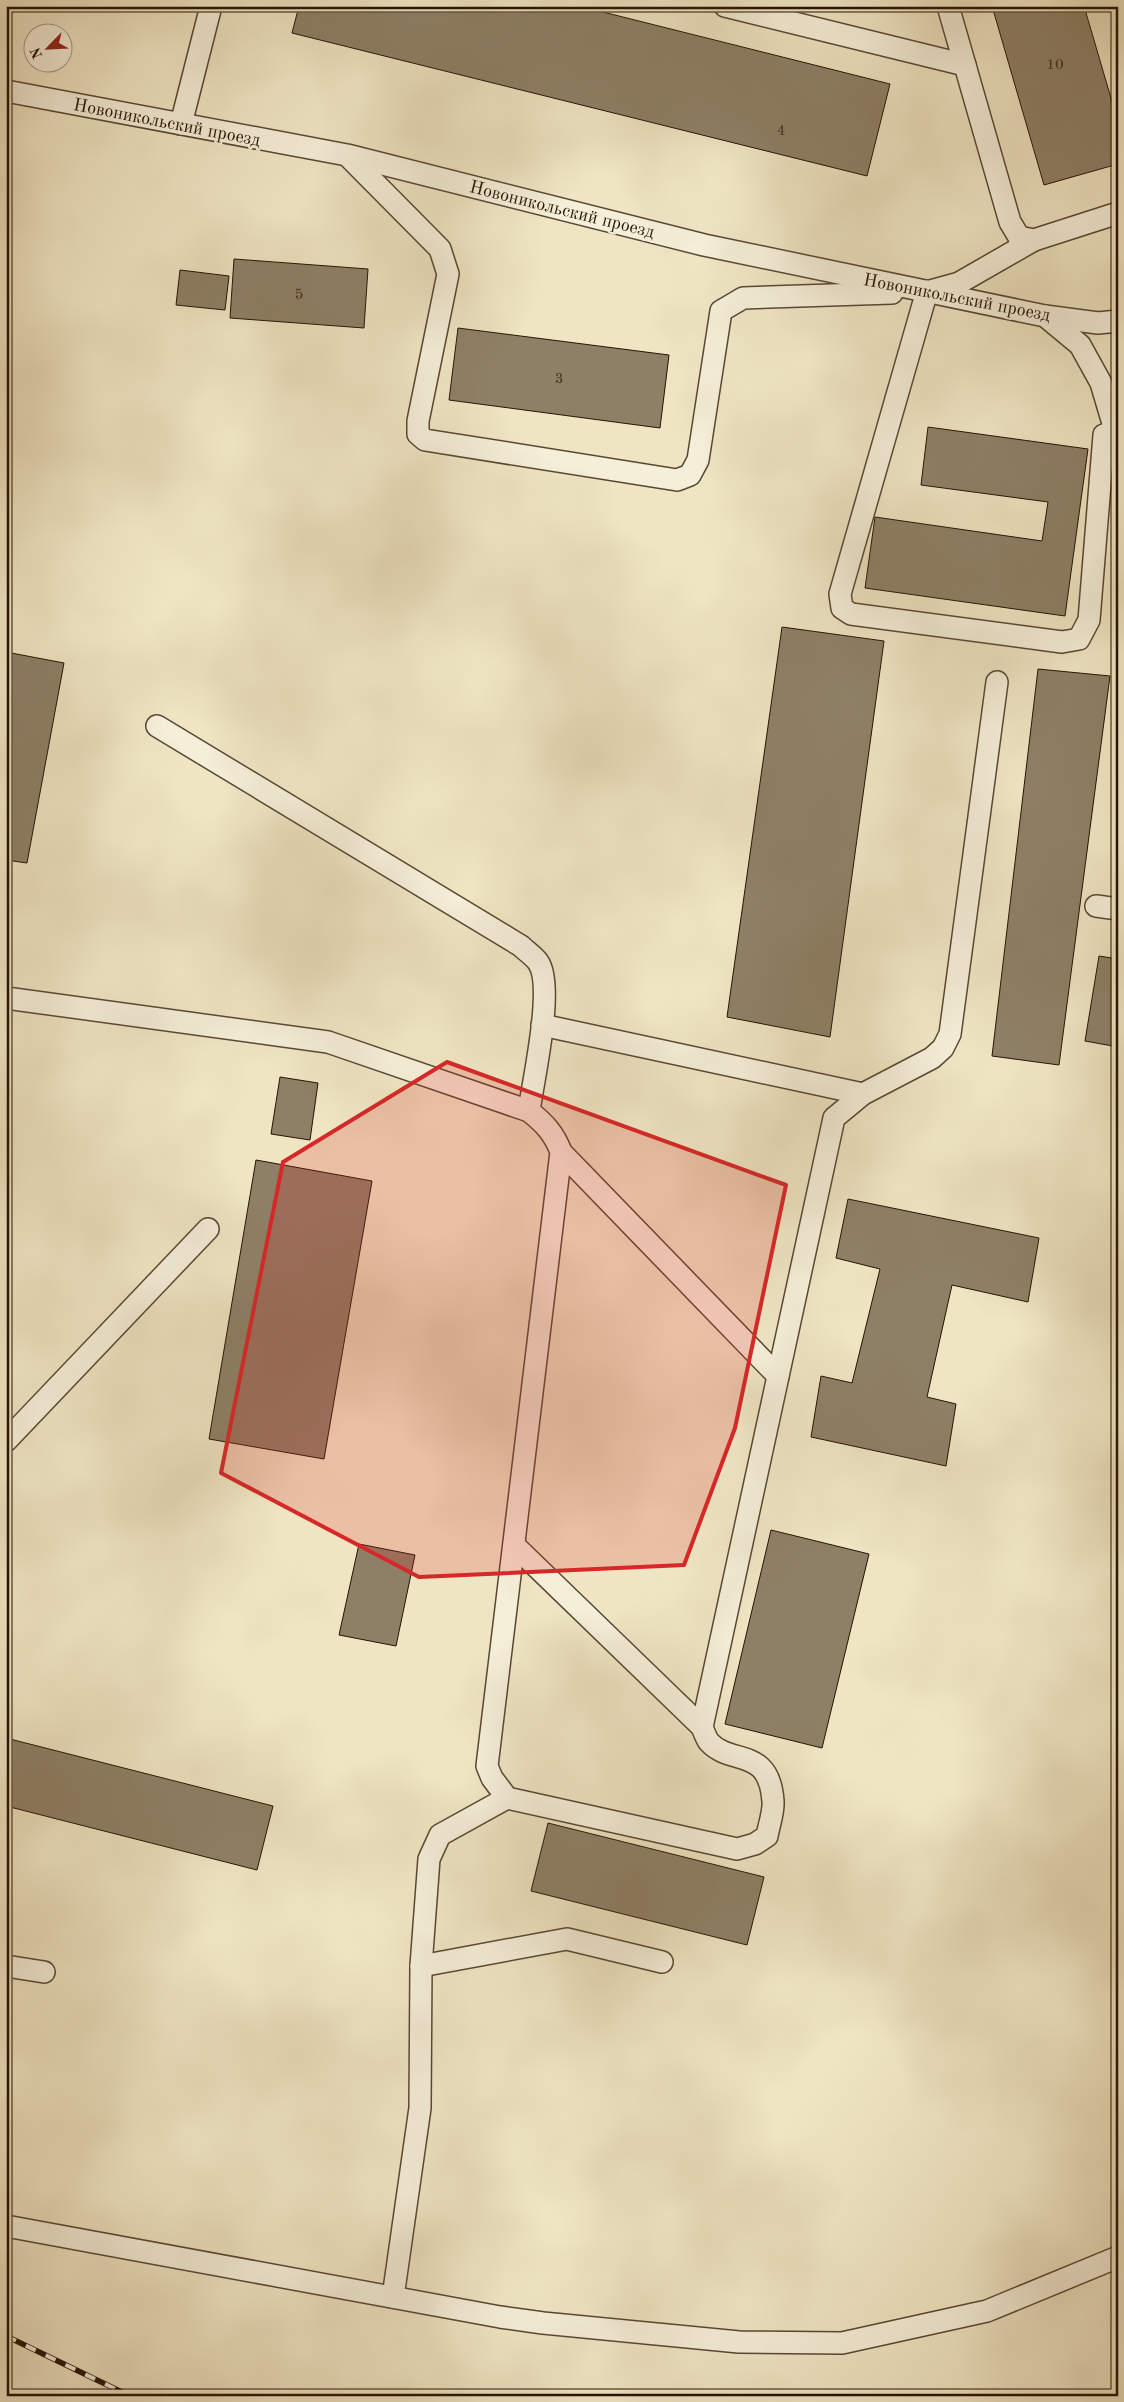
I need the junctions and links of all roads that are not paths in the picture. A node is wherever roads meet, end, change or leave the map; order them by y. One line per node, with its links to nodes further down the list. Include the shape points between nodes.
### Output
1 (211, 6): 6 (lane)
2 (725, 6): 4 (lane)
3 (948, 6): 4 (lane)
4 (965, 64): 9 (lane, via 1010,222 1019,237)
5 (6, 92): 6 (lane, Новоникольский проезд)
6 (181, 124): 7 (lane, Новоникольский проезд)
7 (348, 155): 10 (lane, Новоникольский проезд, via 704,245); 10 (lane, via 440,249 448,274 418,421 418,434 425,440 677,480 690,474 698,460 721,311 743,298)
8 (1118, 213): 9 (lane)
9 (1034, 240): 10 (lane, via 959,282)
10 (927, 291): 11 (lane, Новоникольский проезд); 13 (lane, via 840,594 842,608 851,614 870,617 1062,642 1079,639 1089,620 1104,435)
11 (1045, 316): 12 (lane, Новоникольский проезд, via 1098,323); 13 (lane, via 1080,346 1101,383)
12 (1118, 321)
13 (1116, 430)
14 (997, 682): 20 (lane, via 950,1034 943,1048 932,1058)
15 (157, 726): 19 (lane, via 521,946 539,962 545,984)
16 (1096, 906): 17 (lane)
17 (1118, 909)
18 (6, 998): 21 (lane, via 328,1042)
19 (542, 1025): 20 (lane); 21 (lane)
20 (863, 1094): 24 (lane, via 834,1118)
21 (529, 1111): 22 (lane, via 556,1136)
22 (561, 1152): 24 (lane); 26 (lane)
23 (208, 1229): 25 (lane)
24 (778, 1376): 27 (lane)
25 (6, 1441)
26 (514, 1545): 27 (lane); 28 (lane, via 487,1766)
27 (702, 1728): 28 (lane, via 708,1741 717,1748 754,1761 767,1777 774,1802 767,1836 755,1844 737,1849)
28 (508, 1798): 31 (lane, via 440,1835 429,1859)
29 (662, 1962): 31 (lane, via 567,1938)
30 (6, 1966): 32 (lane)
31 (422, 1966): 35 (lane, via 420,2108)
32 (44, 1972)
33 (6, 2226): 35 (lane)
34 (1118, 2257): 35 (lane, via 987,2311 842,2343 739,2342 543,2323)
35 (393, 2297)

